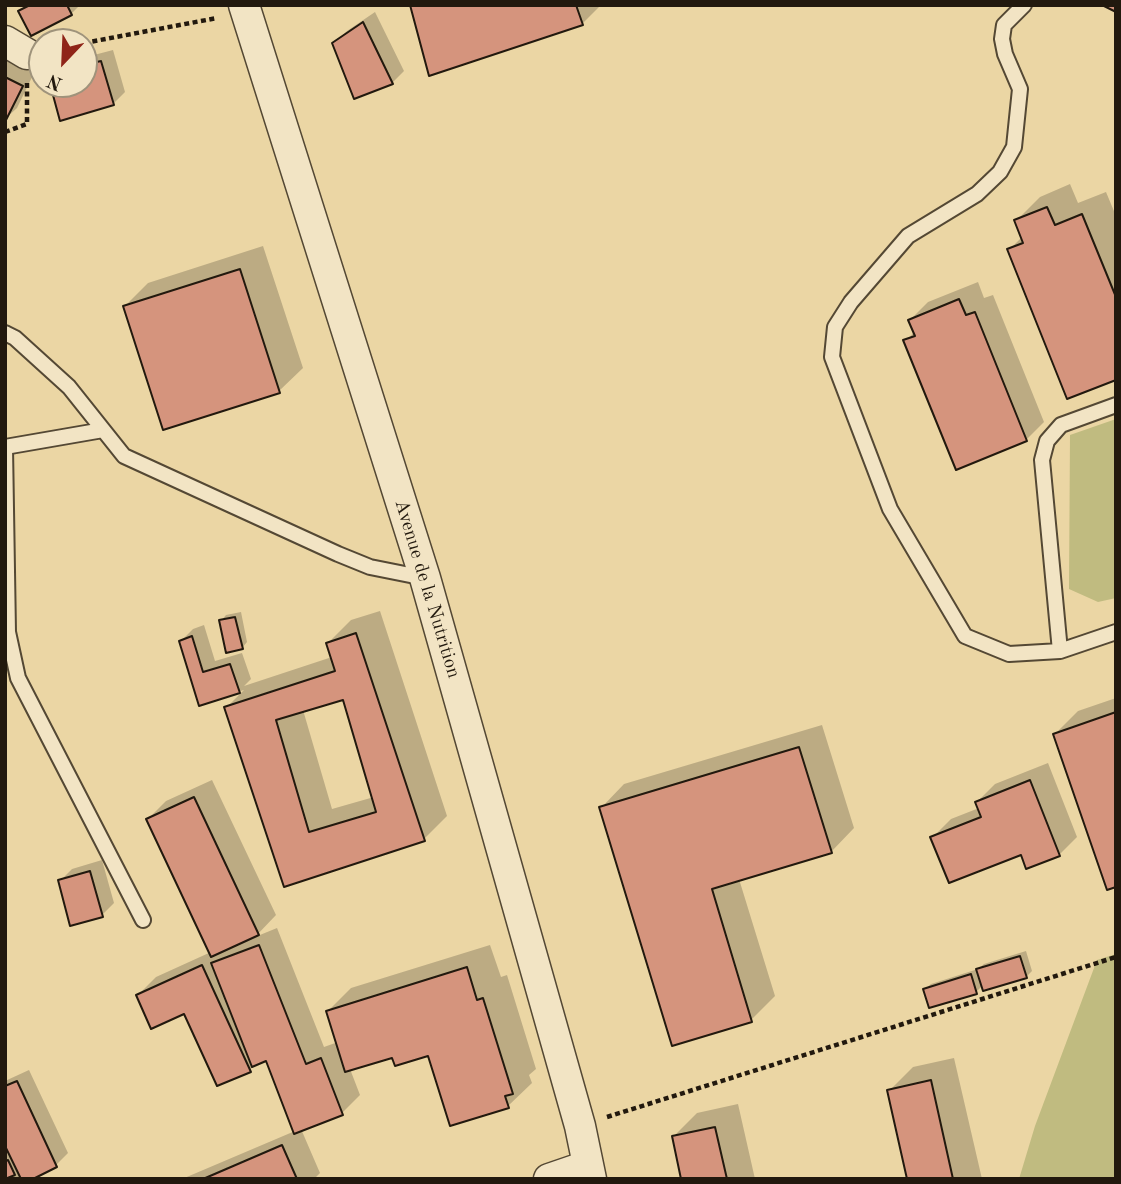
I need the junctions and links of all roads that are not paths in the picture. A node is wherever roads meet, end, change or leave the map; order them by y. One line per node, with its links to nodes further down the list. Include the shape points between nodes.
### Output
1 (1024, 5): 9 (lane, via 1004,25 1002,39 1020,89 1014,147 1000,172 978,194 908,236 875,274 835,327 832,357 890,509 965,636 1009,654)
2 (245, 9): 7 (street, Avenue de la Nutrition)
3 (5, 333): 5 (lane, via 69,387)
4 (1116, 405): 9 (lane, via 1061,425 1047,441 1042,460)
5 (103, 430): 6 (lane); 7 (lane, via 124,456 370,567)
6 (5, 447): 10 (lane, via 8,632 18,678)
7 (425, 578): 11 (street, Avenue de la Nutrition, via 580,1126)
8 (1116, 632): 9 (lane)
9 (1060, 651)
10 (143, 920)
11 (589, 1172): 12 (street)
12 (549, 1179)

